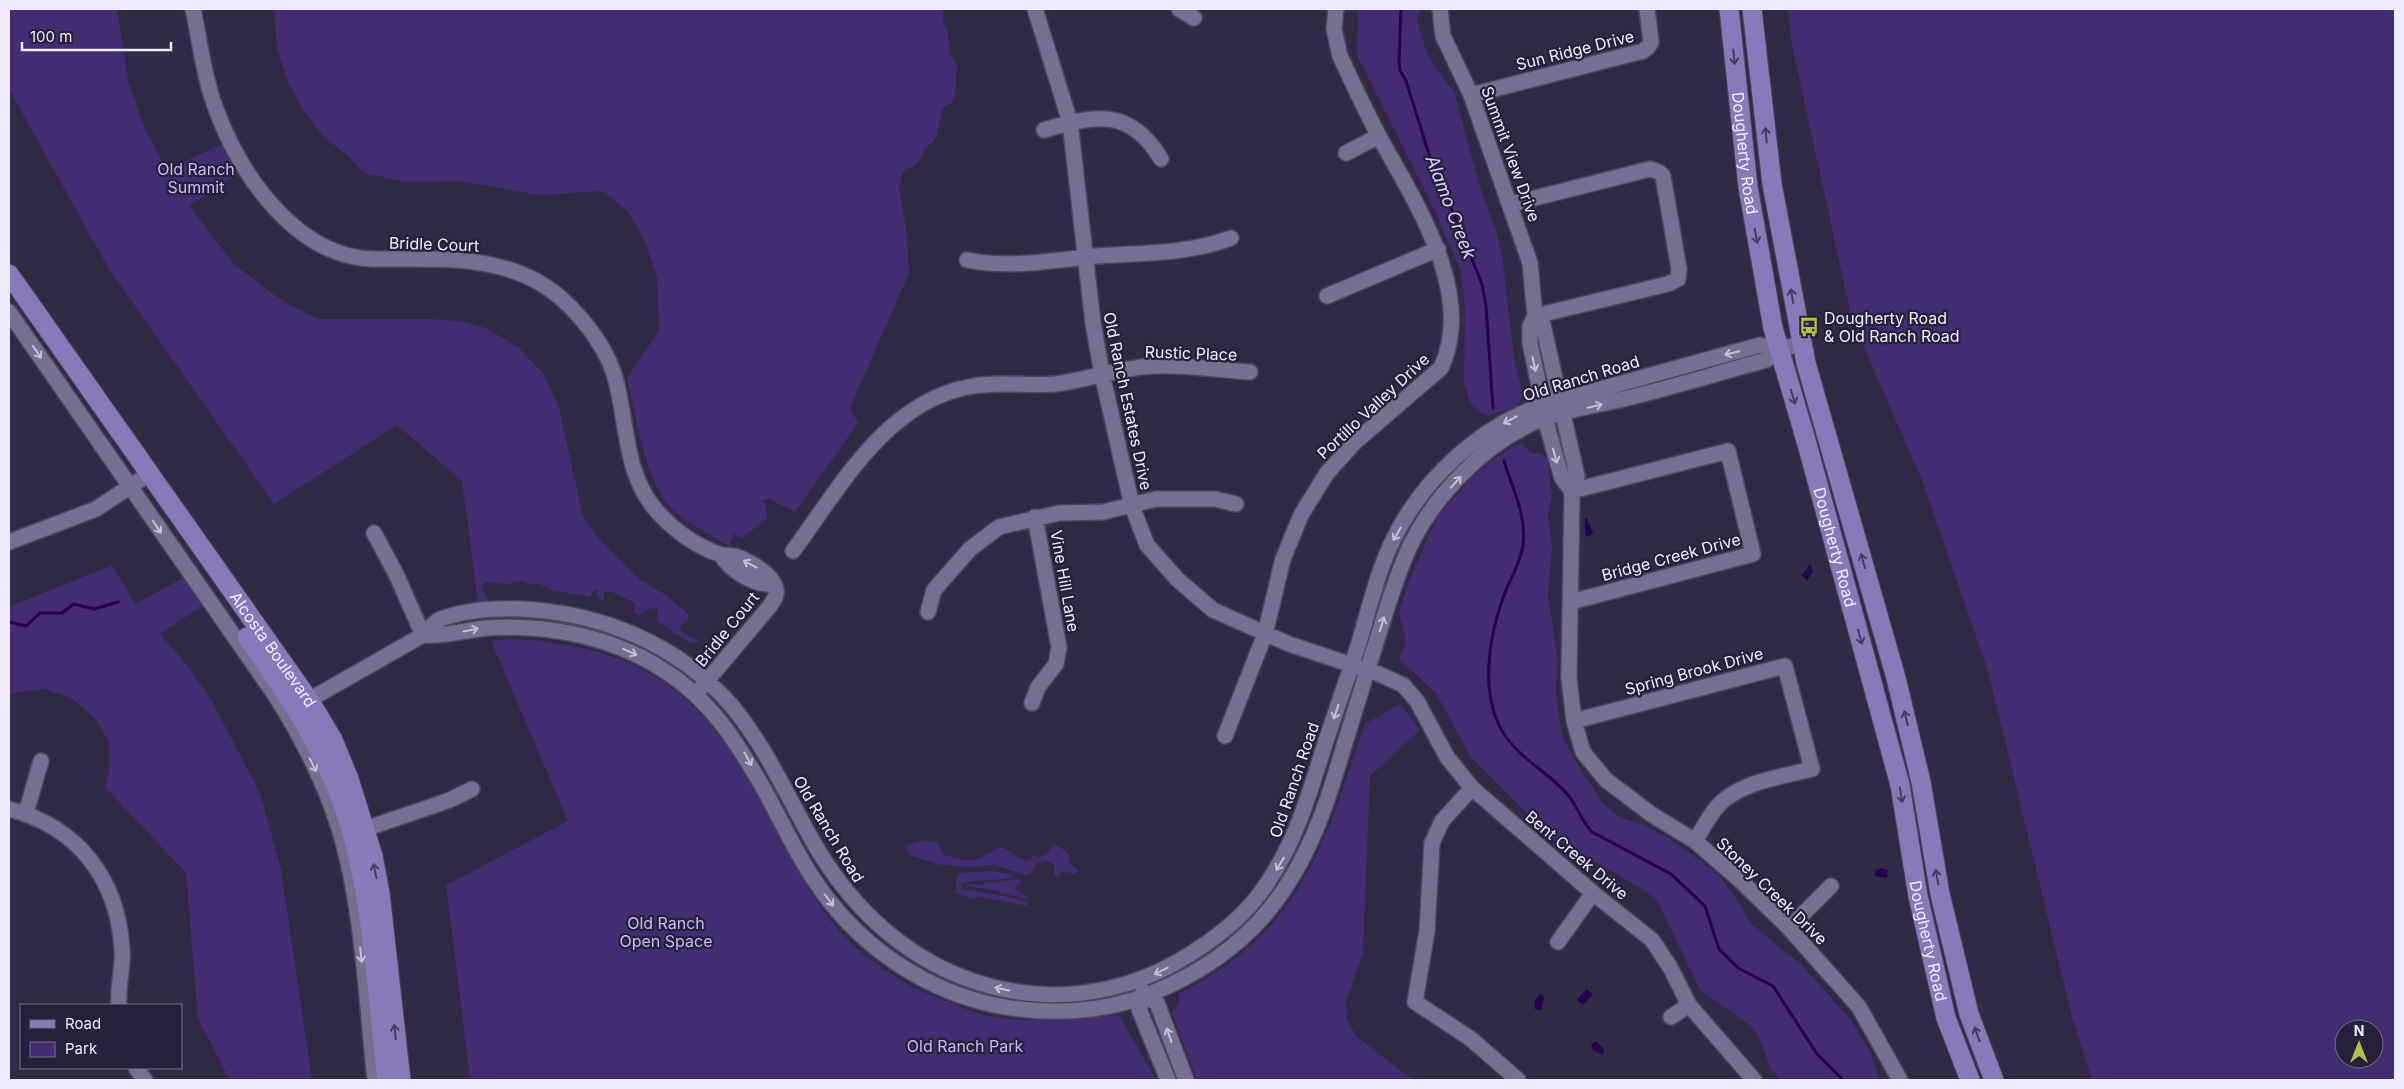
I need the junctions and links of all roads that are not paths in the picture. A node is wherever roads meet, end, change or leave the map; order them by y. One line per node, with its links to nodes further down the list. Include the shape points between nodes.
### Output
1 (193, 9): 46 (street, Bridle Court, via 215,108 255,182 285,219 305,237 336,252 371,259 476,261 517,272 561,298 590,328 611,364 617,382 633,464 642,492 671,526 721,555 738,558 769,575 776,587 770,606)
2 (1035, 9): 11 (street, Old Ranch Estates Drive)
3 (1179, 9): 9 (street)
4 (1336, 9): 13 (street, Portillo Valley Drive, via 1334,29 1340,56)
5 (1440, 9): 10 (street, Summit View Drive, via 1442,36)
6 (1647, 9): 10 (street, Sun Ridge Drive, via 1651,42 1643,51)
7 (1729, 9): 27 (main road, Dougherty Road, one-way to 27, via 1748,187 1772,328)
8 (1752, 9): 26 (main road, Dougherty Road, one-way to 8, via 1772,184)
9 (1194, 18)
10 (1471, 95): 16 (street, Summit View Drive)
11 (1070, 122): 12 (street); 15 (street, via 1099,117 1120,121 1151,141); 19 (street, Old Ranch Estates Drive)
12 (1044, 130)
13 (1379, 136): 14 (street); 18 (street, Portillo Valley Drive)
14 (1346, 153)
15 (1161, 159)
16 (1511, 204): 25 (street, Summit View Drive, via 1530,263); 25 (street, via 1650,169 1663,176 1678,279)
17 (1232, 238): 19 (street, via 1208,247)
18 (1438, 249): 23 (street); 42 (street, Portillo Valley Drive, via 1449,290 1449,352 1441,368 1356,442 1327,474 1301,515 1283,559)
19 (1087, 257): 20 (street, via 990,265); 29 (street, Old Ranch Estates Drive)
20 (967, 260)
21 (9, 274): 32 (main road, Alcosta Boulevard)
22 (9, 292): 32 (main road, Alcosta Boulevard)
23 (1327, 296)
24 (9, 312): 32 (street, Alcosta Boulevard, one-way to 32)
25 (1535, 316): 30 (street, Summit View Drive, via 1543,325); 31 (street, Summit View Drive, one-way to 31, via 1530,326 1530,343)
26 (1802, 344): 27 (street, Old Ranch Road); 79 (main road, Dougherty Road, one-way to 26, via 1969,1014 1940,894 1921,782 1896,678)
27 (1779, 350): 30 (street, Old Ranch Road, via 1760,346); 78 (main road, Dougherty Road, one-way to 78, via 1900,785 1918,896 1946,1018)
28 (1250, 372): 29 (street, Rustic Place, via 1152,366)
29 (1102, 374): 35 (street, Old Ranch Estates Drive); 39 (street, Rustic Place, via 1055,384 1008,382 967,387 931,399 897,422 870,448)
30 (1561, 407): 31 (street, Old Ranch Road); 33 (street, Stoney Creek Drive, via 1577,476)
31 (1545, 412): 33 (street, one-way to 33, via 1562,478); 44 (street, Old Ranch Road, one-way to 44, via 1531,409 1487,433 1457,457 1421,495 1391,545 1375,584); 45 (street, Old Ranch Road, one-way to 31, via 1393,589 1412,543 1435,505 1493,446 1535,422)
32 (139, 480): 38 (street, via 96,509); 49 (main road, Alcosta Boulevard)
33 (1572, 491): 40 (street, Stoney Creek Drive); 40 (street, Bridge Creek Drive, via 1728,451 1753,554)
34 (1236, 504): 35 (street, via 1216,499 1156,499)
35 (1132, 506): 36 (street); 42 (street, Old Ranch Estates Drive, via 1147,545 1177,580 1213,610)
36 (1035, 518): 41 (street, via 998,526 970,549 934,590); 48 (street, Vine Hill Lane, via 1059,648 1056,664 1038,688)
37 (374, 533): 43 (street)
38 (9, 542)
39 (793, 551)
40 (1571, 602): 50 (street, Stoney Creek Drive, via 1569,678)
41 (928, 612)
42 (1265, 634): 44 (street, Old Ranch Estates Drive); 51 (street, Portillo Valley Drive)
43 (423, 635): 46 (street, Old Ranch Road, via 437,620 475,612 506,609 552,611 623,629 676,656); 47 (street, Old Ranch Road, one-way to 47, via 441,637 477,629 508,627 550,629 585,636 648,660); 49 (street, Old Ranch Road)
44 (1351, 666): 45 (street, Old Ranch Estates Drive); 63 (street, Old Ranch Road, one-way to 63, via 1302,819 1266,886 1240,916 1207,945)
45 (1367, 671): 53 (street, Bent Creek Drive, via 1403,685 1447,757); 64 (street, Old Ranch Road, via 1320,823 1303,861 1280,898 1252,930 1215,961)
46 (707, 682): 47 (street, Bridle Court); 63 (street, Old Ranch Road, one-way to 46, via 1120,987 1075,994 1039,995 988,986 944,970 914,953 874,923 846,892 759,745 732,707)
47 (696, 695): 64 (street, Old Ranch Road, one-way to 64, via 717,715 744,752 829,901 859,934 901,967 938,987 983,1002 1037,1011 1077,1011 1125,1003)
48 (1032, 703)
49 (297, 707): 57 (main road, Alcosta Boulevard, via 332,740); 70 (street, Alcosta Boulevard, one-way to 70, via 339,828 350,872); 71 (main road, Alcosta Boulevard, via 336,787 360,869)
50 (1574, 721): 58 (street, Stoney Creek Drive, via 1583,752 1606,780 1651,814); 58 (street, Spring Brook Drive, via 1784,666 1812,769 1759,783 1732,795 1717,807)
51 (1225, 736)
52 (41, 760): 56 (street)
53 (1472, 788): 60 (street, Bent Creek Drive); 75 (street, via 1442,821 1432,843 1427,931 1415,1002 1471,1039)
54 (472, 789): 57 (street, via 450,800)
55 (9, 809): 56 (street)
56 (26, 813): 65 (street, via 59,830 89,856 106,882 116,908 122,950)
57 (365, 828): 72 (main road, Alcosta Boulevard, one-way to 57, via 380,893)
58 (1695, 841): 61 (street, Stoney Creek Drive)
59 (1831, 886): 61 (street)
60 (1593, 893): 62 (street); 66 (street, Bent Creek Drive, via 1652,940)
61 (1789, 928): 77 (street, Stoney Creek Drive, via 1859,1007)
62 (1558, 942)
63 (1139, 980): 64 (street)
64 (1145, 996): 73 (street, via 1139,1009); 74 (street, one-way to 64, via 1157,1003)
65 (119, 1004)
66 (1689, 1006): 67 (street); 76 (street, Bent Creek Drive)
67 (1671, 1017)
68 (137, 1069): 69 (street)
69 (145, 1080)
70 (375, 1080)
71 (387, 1080)
72 (401, 1080)
73 (1168, 1080)
74 (1186, 1080)
75 (1518, 1080)
76 (1754, 1080)
77 (1900, 1080)
78 (1970, 1080)
79 (1994, 1080)

